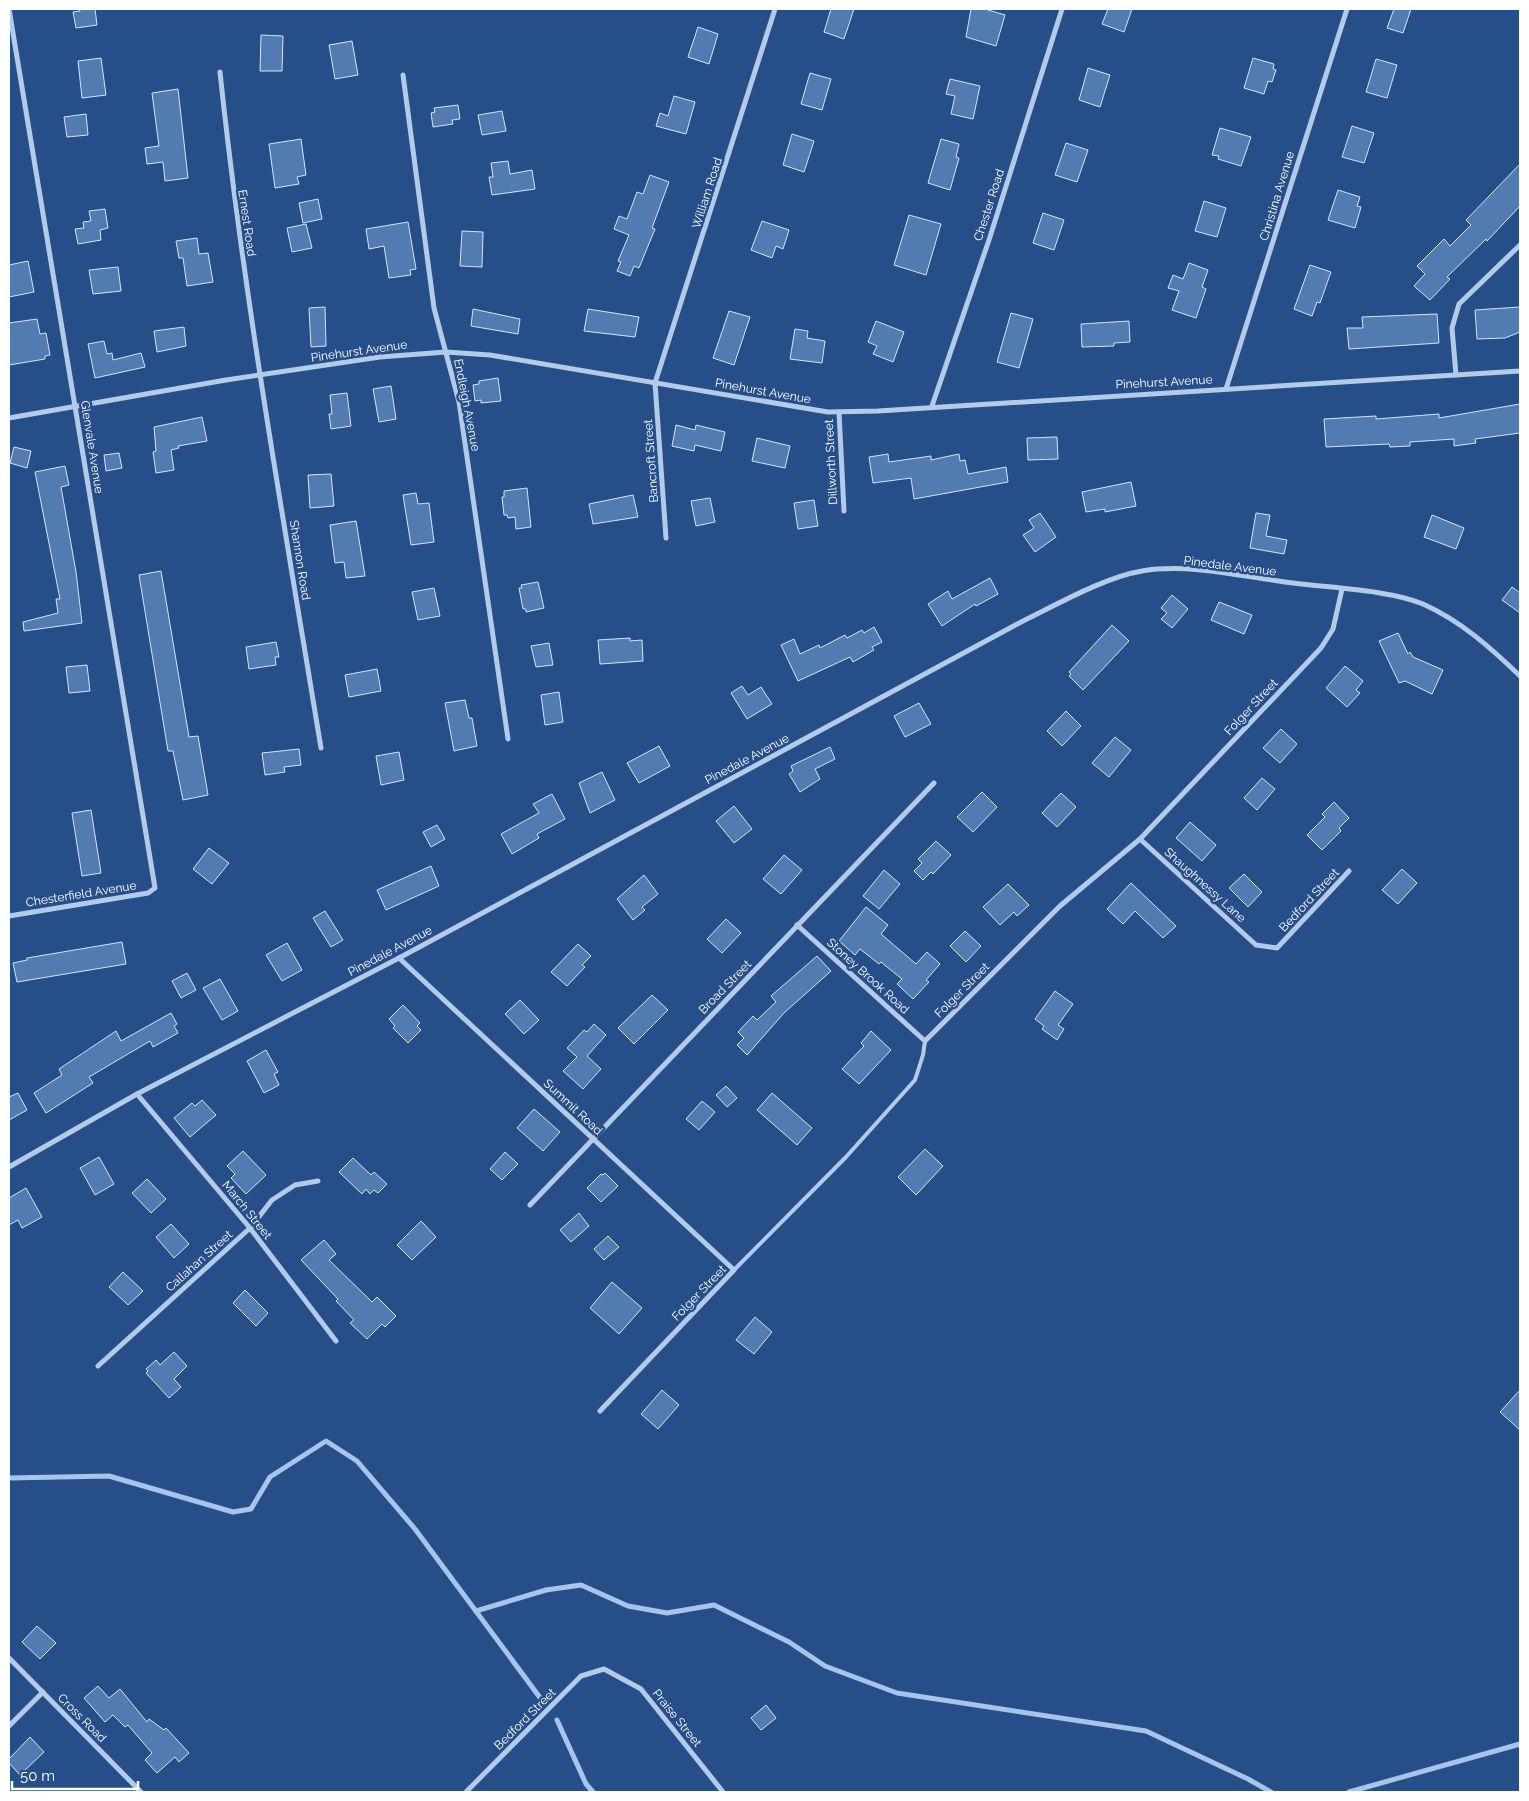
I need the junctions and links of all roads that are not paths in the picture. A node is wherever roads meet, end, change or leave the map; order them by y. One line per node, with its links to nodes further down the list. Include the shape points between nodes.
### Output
1 (9, 9): 15 (street, Glenvale Avenue)
2 (776, 9): 12 (street, William Road)
3 (1062, 9): 14 (street, Chester Road)
4 (1347, 9): 13 (street, Christina Avenue)
5 (220, 72): 10 (street, Ernest Road, via 232,189)
6 (403, 75): 8 (street, Endleigh Avenue, via 434,308)
7 (1520, 245): 11 (street, via 1459,304 1452,328)
8 (446, 352): 10 (street, Pinehurst Avenue, via 404,354); 12 (street, Pinehurst Avenue, via 490,355); 22 (street, Endleigh Avenue, via 459,402)
9 (1520, 371): 11 (street, Pinehurst Avenue)
10 (260, 375): 15 (street, Pinehurst Avenue); 23 (street, Shannon Road)
11 (1456, 376): 13 (street, Pinehurst Avenue)
12 (655, 383): 16 (street, Pinehurst Avenue); 19 (street, Bancroft Street)
13 (1226, 389): 14 (street, Pinehurst Avenue)
14 (932, 406): 16 (street, Pinehurst Avenue)
15 (75, 407): 17 (street, Pinehurst Avenue); 27 (street, Glenvale Avenue)
16 (839, 412): 18 (street, Dillworth Street)
17 (9, 418)
18 (844, 511)
19 (666, 538)
20 (1342, 589): 21 (street, Pinedale Avenue, via 1400,598 1436,610 1482,640); 25 (street, Folger Street, via 1333,629 1321,648); 31 (street, Pinedale Avenue, via 1198,570 1140,571 1108,582 1023,620)
21 (1520, 676)
22 (508, 739)
23 (321, 748)
24 (934, 783): 29 (street, Broad Street)
25 (1140, 839): 30 (street, Shaughnessy Lane); 32 (street, Folger Street, via 1060,906)
26 (1349, 871): 30 (street, Bedford Street, via 1278,948)
27 (155, 888): 28 (street, Chesterfield Avenue, via 148,893)
28 (9, 916)
29 (797, 925): 32 (street, Stoney Brook Road); 34 (street, Broad Street)
30 (1256, 945)
31 (399, 958): 33 (street, Pinedale Avenue); 34 (street, Summit Road)
32 (926, 1041): 39 (lane, Folger Street, via 915,1080 846,1158)
33 (137, 1094): 35 (street, Pinedale Avenue); 38 (street, March Street)
34 (593, 1139): 37 (street, Broad Street); 39 (street, Summit Road)
35 (9, 1166)
36 (318, 1181): 38 (street, Callahan Street, via 295,1185 272,1200)
37 (530, 1205)
38 (250, 1228): 40 (street, March Street); 41 (street, Callahan Street)
39 (734, 1270): 42 (street, Folger Street)
40 (336, 1341)
41 (98, 1366)
42 (600, 1411)
43 (9, 1658): 45 (street, Cross Road)
44 (604, 1669): 48 (street, Bedford Street, via 581,1676); 49 (street, Praise Street, via 640,1688)
45 (43, 1692): 46 (street); 47 (street, Cross Road)
46 (9, 1726)
47 (141, 1792)
48 (466, 1792)
49 (724, 1792)

